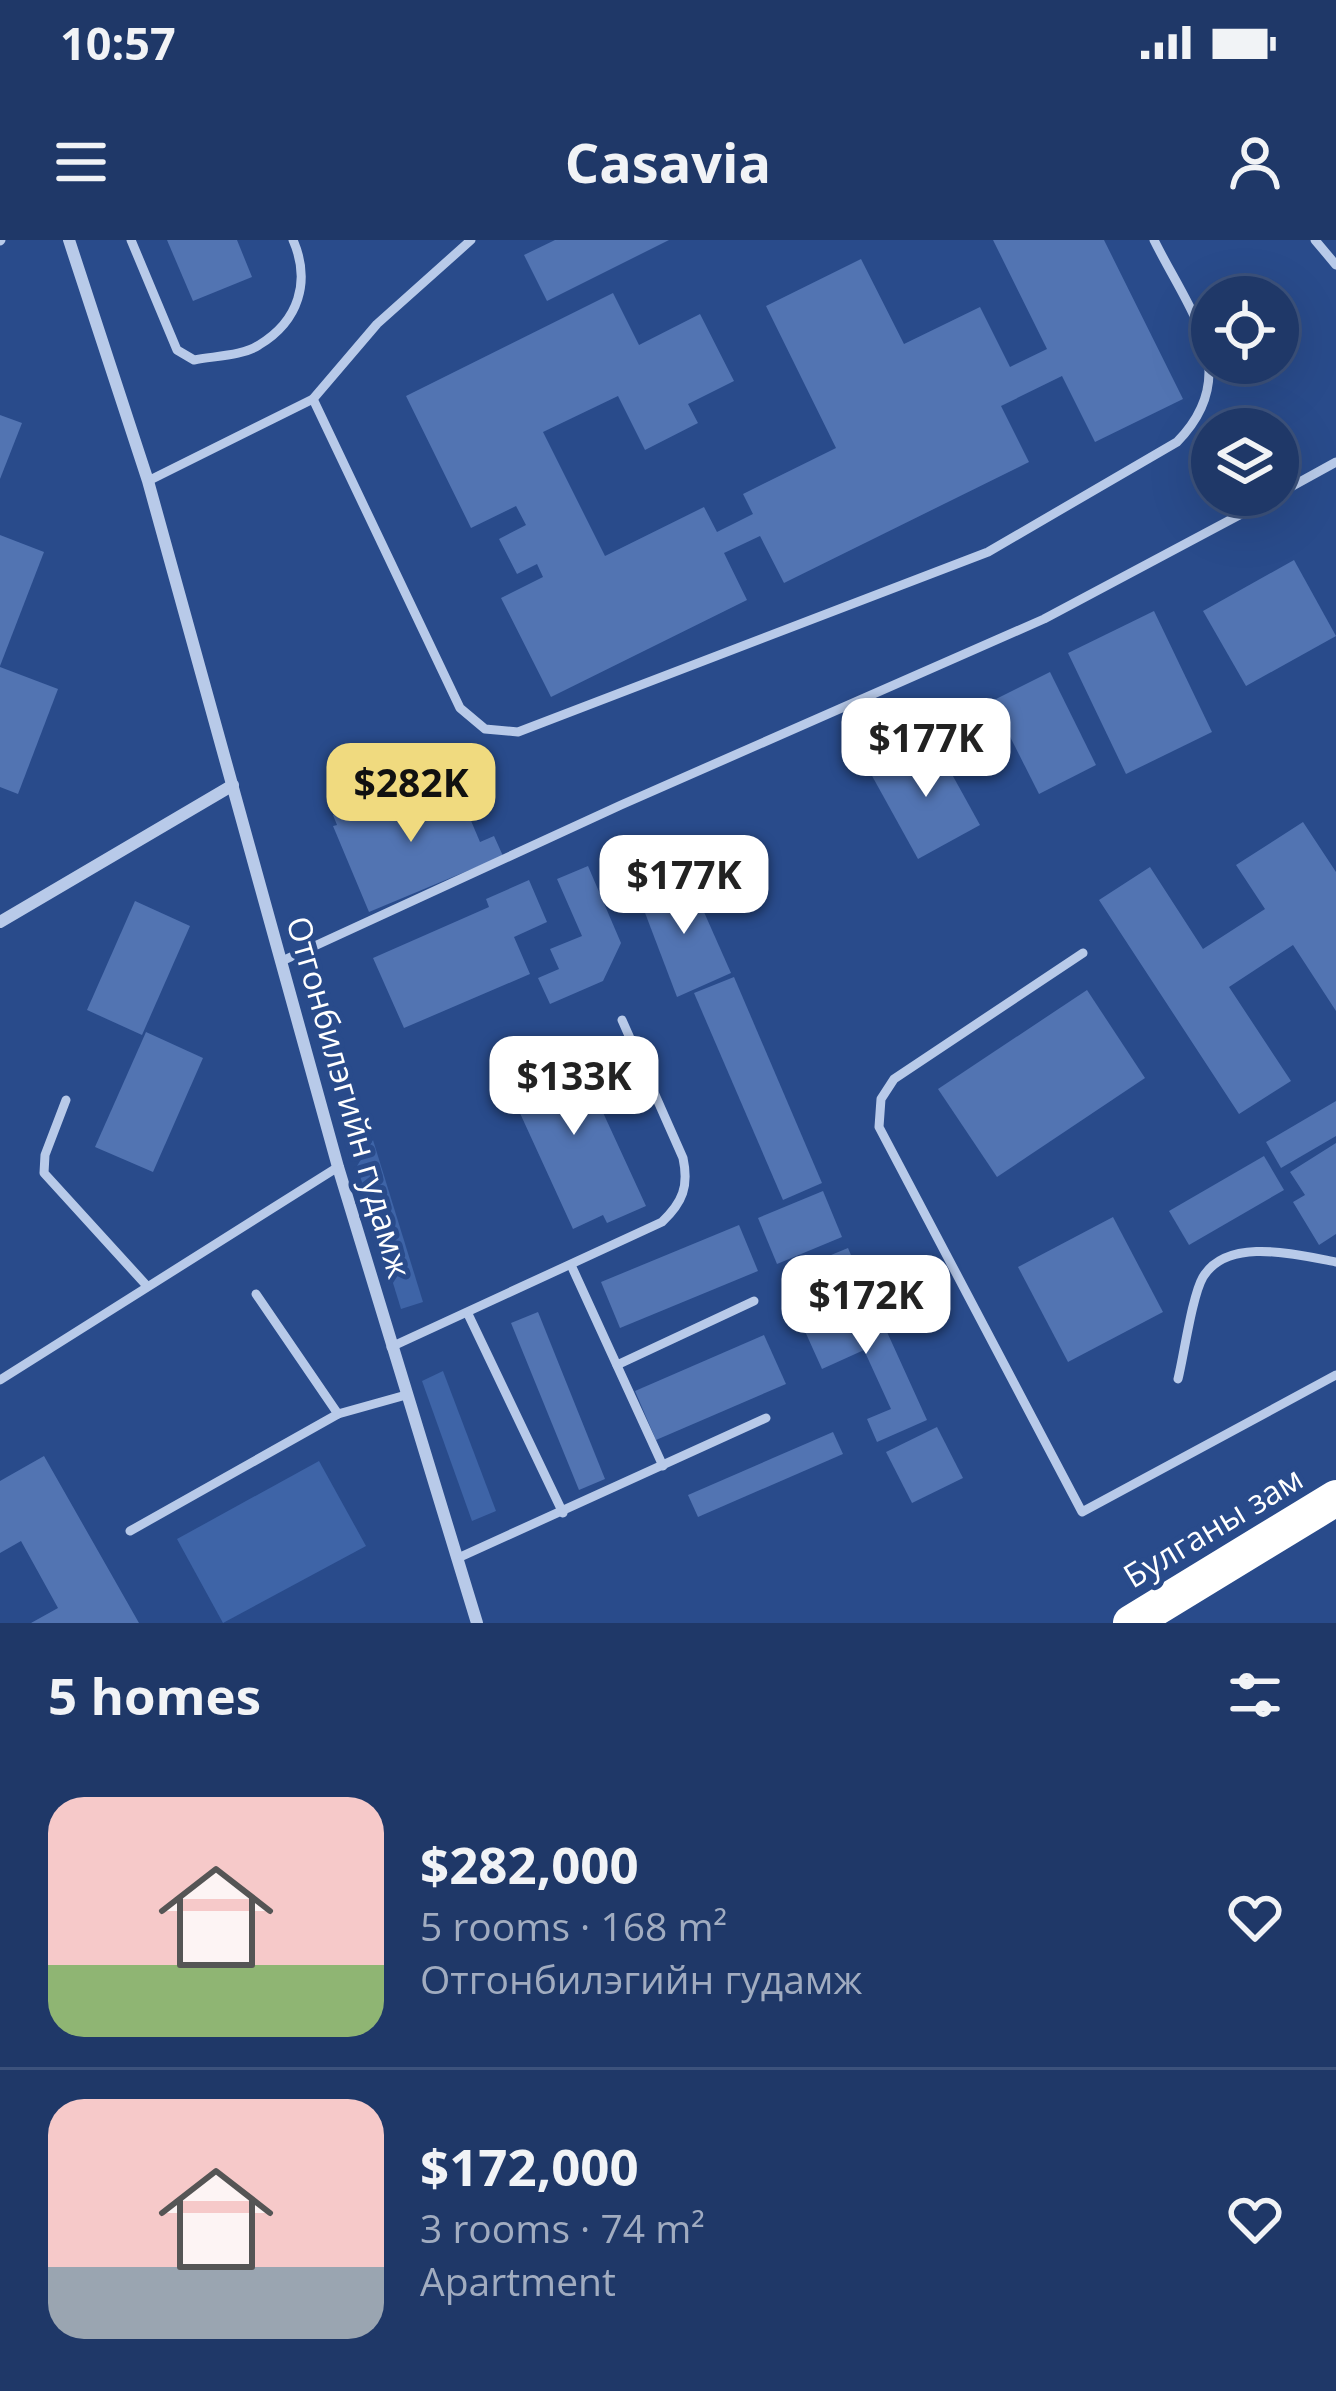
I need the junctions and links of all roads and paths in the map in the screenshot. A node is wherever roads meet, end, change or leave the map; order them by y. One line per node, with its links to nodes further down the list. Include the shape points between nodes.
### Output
1 (69, 240): 10 (street, Отгонбилэгийн гудамж)
2 (131, 240): 3 (lane, via 176,350 194,360 257,348 286,321 301,298 303,263)
3 (293, 240)
4 (471, 240): 8 (lane, via 377,324)
5 (1154, 240): 8 (lane, via 1211,368 1200,419 1177,442 988,552 518,732 485,729 460,708)
6 (1315, 240): 7 (lane)
7 (1336, 265)
8 (314, 399): 10 (lane)
9 (1336, 462): 11 (lane)
10 (148, 481): 13 (street, Отгонбилэгийн гудамж)
11 (1299, 483)
12 (1238, 516): 16 (lane, via 1044,619)
13 (232, 785): 14 (street); 16 (street, Отгонбилэгийн гудамж)
14 (0, 922)
15 (1083, 953): 28 (lane, via 894,1079 881,1100 879,1127 1082,1512)
16 (282, 961): 19 (street, Отгонбилэгийн гудамж)
17 (622, 1020): 21 (lane, via 688,1181 662,1222)
18 (66, 1100): 22 (lane, via 44,1173)
19 (338, 1167): 22 (lane); 26 (street, Отгонбилэгийн гудамж)
20 (1336, 1262): 29 (lane, via 1241,1252 1216,1262 1201,1279)
21 (571, 1265): 25 (lane); 27 (lane)
22 (147, 1286): 30 (lane)
23 (256, 1294): 32 (lane)
24 (754, 1301): 27 (lane)
25 (468, 1314): 26 (lane); 36 (lane)
26 (392, 1347): 31 (street, Отгонбилэгийн гудамж)
27 (617, 1365): 34 (lane)
28 (1336, 1375)
29 (1178, 1378)
30 (0, 1380)
31 (406, 1395): 32 (lane); 38 (street, Отгонбилэгийн гудамж)
32 (338, 1414): 37 (lane)
33 (766, 1418): 34 (lane)
34 (663, 1466): 36 (lane)
35 (1336, 1498): 40 (highway, Булганы зам)
36 (563, 1513): 38 (lane)
37 (130, 1531)
38 (458, 1558): 39 (street, Отгонбилэгийн гудамж)
39 (477, 1623)
40 (1131, 1623)

